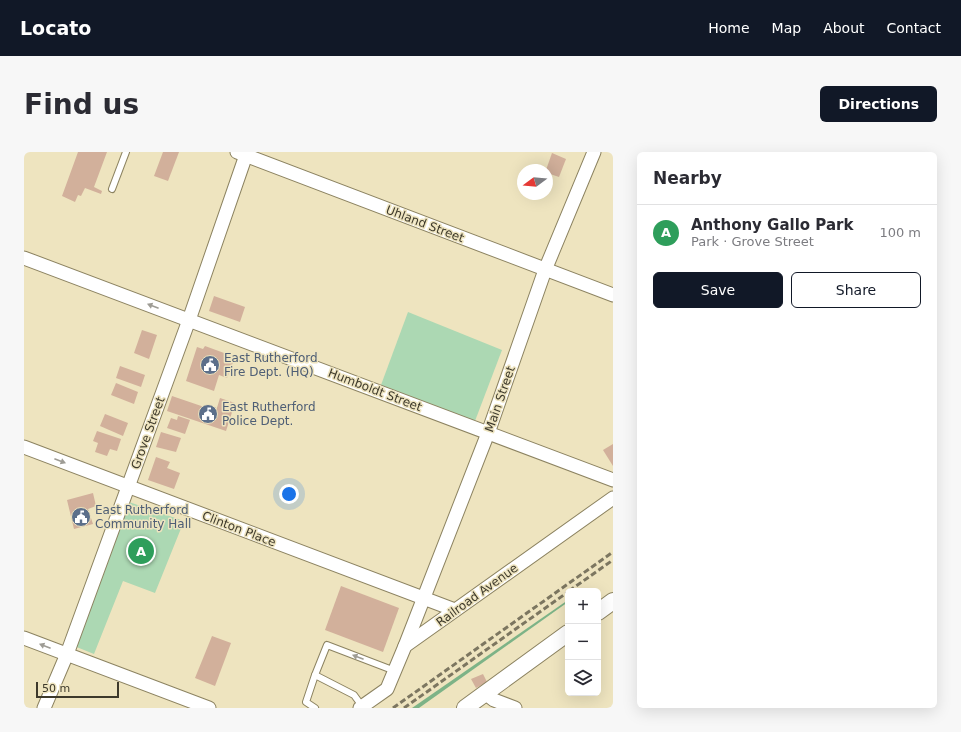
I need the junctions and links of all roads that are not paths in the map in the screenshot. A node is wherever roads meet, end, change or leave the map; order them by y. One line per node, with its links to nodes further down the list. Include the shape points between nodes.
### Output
1 (126, 152): 4 (lane)
2 (594, 152): 6 (street, Main Street)
3 (241, 154): 6 (street, Uhland Street); 8 (street, Grove Street)
4 (112, 189)
5 (24, 258): 8 (street, Humboldt Street, one-way to 5)
6 (545, 270): 7 (street, Uhland Street); 9 (street, Main Street)
7 (613, 295)
8 (189, 320): 9 (street, Humboldt Street); 12 (street, Grove Street)
9 (488, 433): 11 (street, Humboldt Street); 14 (street, Main Street)
10 (24, 447): 12 (street, Clinton Place, one-way to 12)
11 (613, 480)
12 (128, 486): 14 (street, Clinton Place); 19 (street, Grove Street)
13 (613, 498): 15 (street, Railroad Avenue)
14 (425, 599): 15 (street, Clinton Place); 18 (street, Main Street)
15 (455, 610): 18 (street, Railroad Avenue)
16 (565, 635): 22 (street)
17 (24, 638): 19 (street, one-way to 17)
18 (405, 646): 20 (street)
19 (67, 654): 24 (street, Grove Street); 25 (street)
20 (395, 671): 21 (lane, one-way to 21, via 327,645); 23 (street, via 387,689)
21 (316, 675): 23 (lane, via 354,695); 26 (lane, via 306,702)
22 (485, 693): 27 (street); 28 (street, via 494,700)
23 (361, 707)
24 (44, 708)
25 (209, 708)
26 (315, 708)
27 (465, 708)
28 (515, 708)

